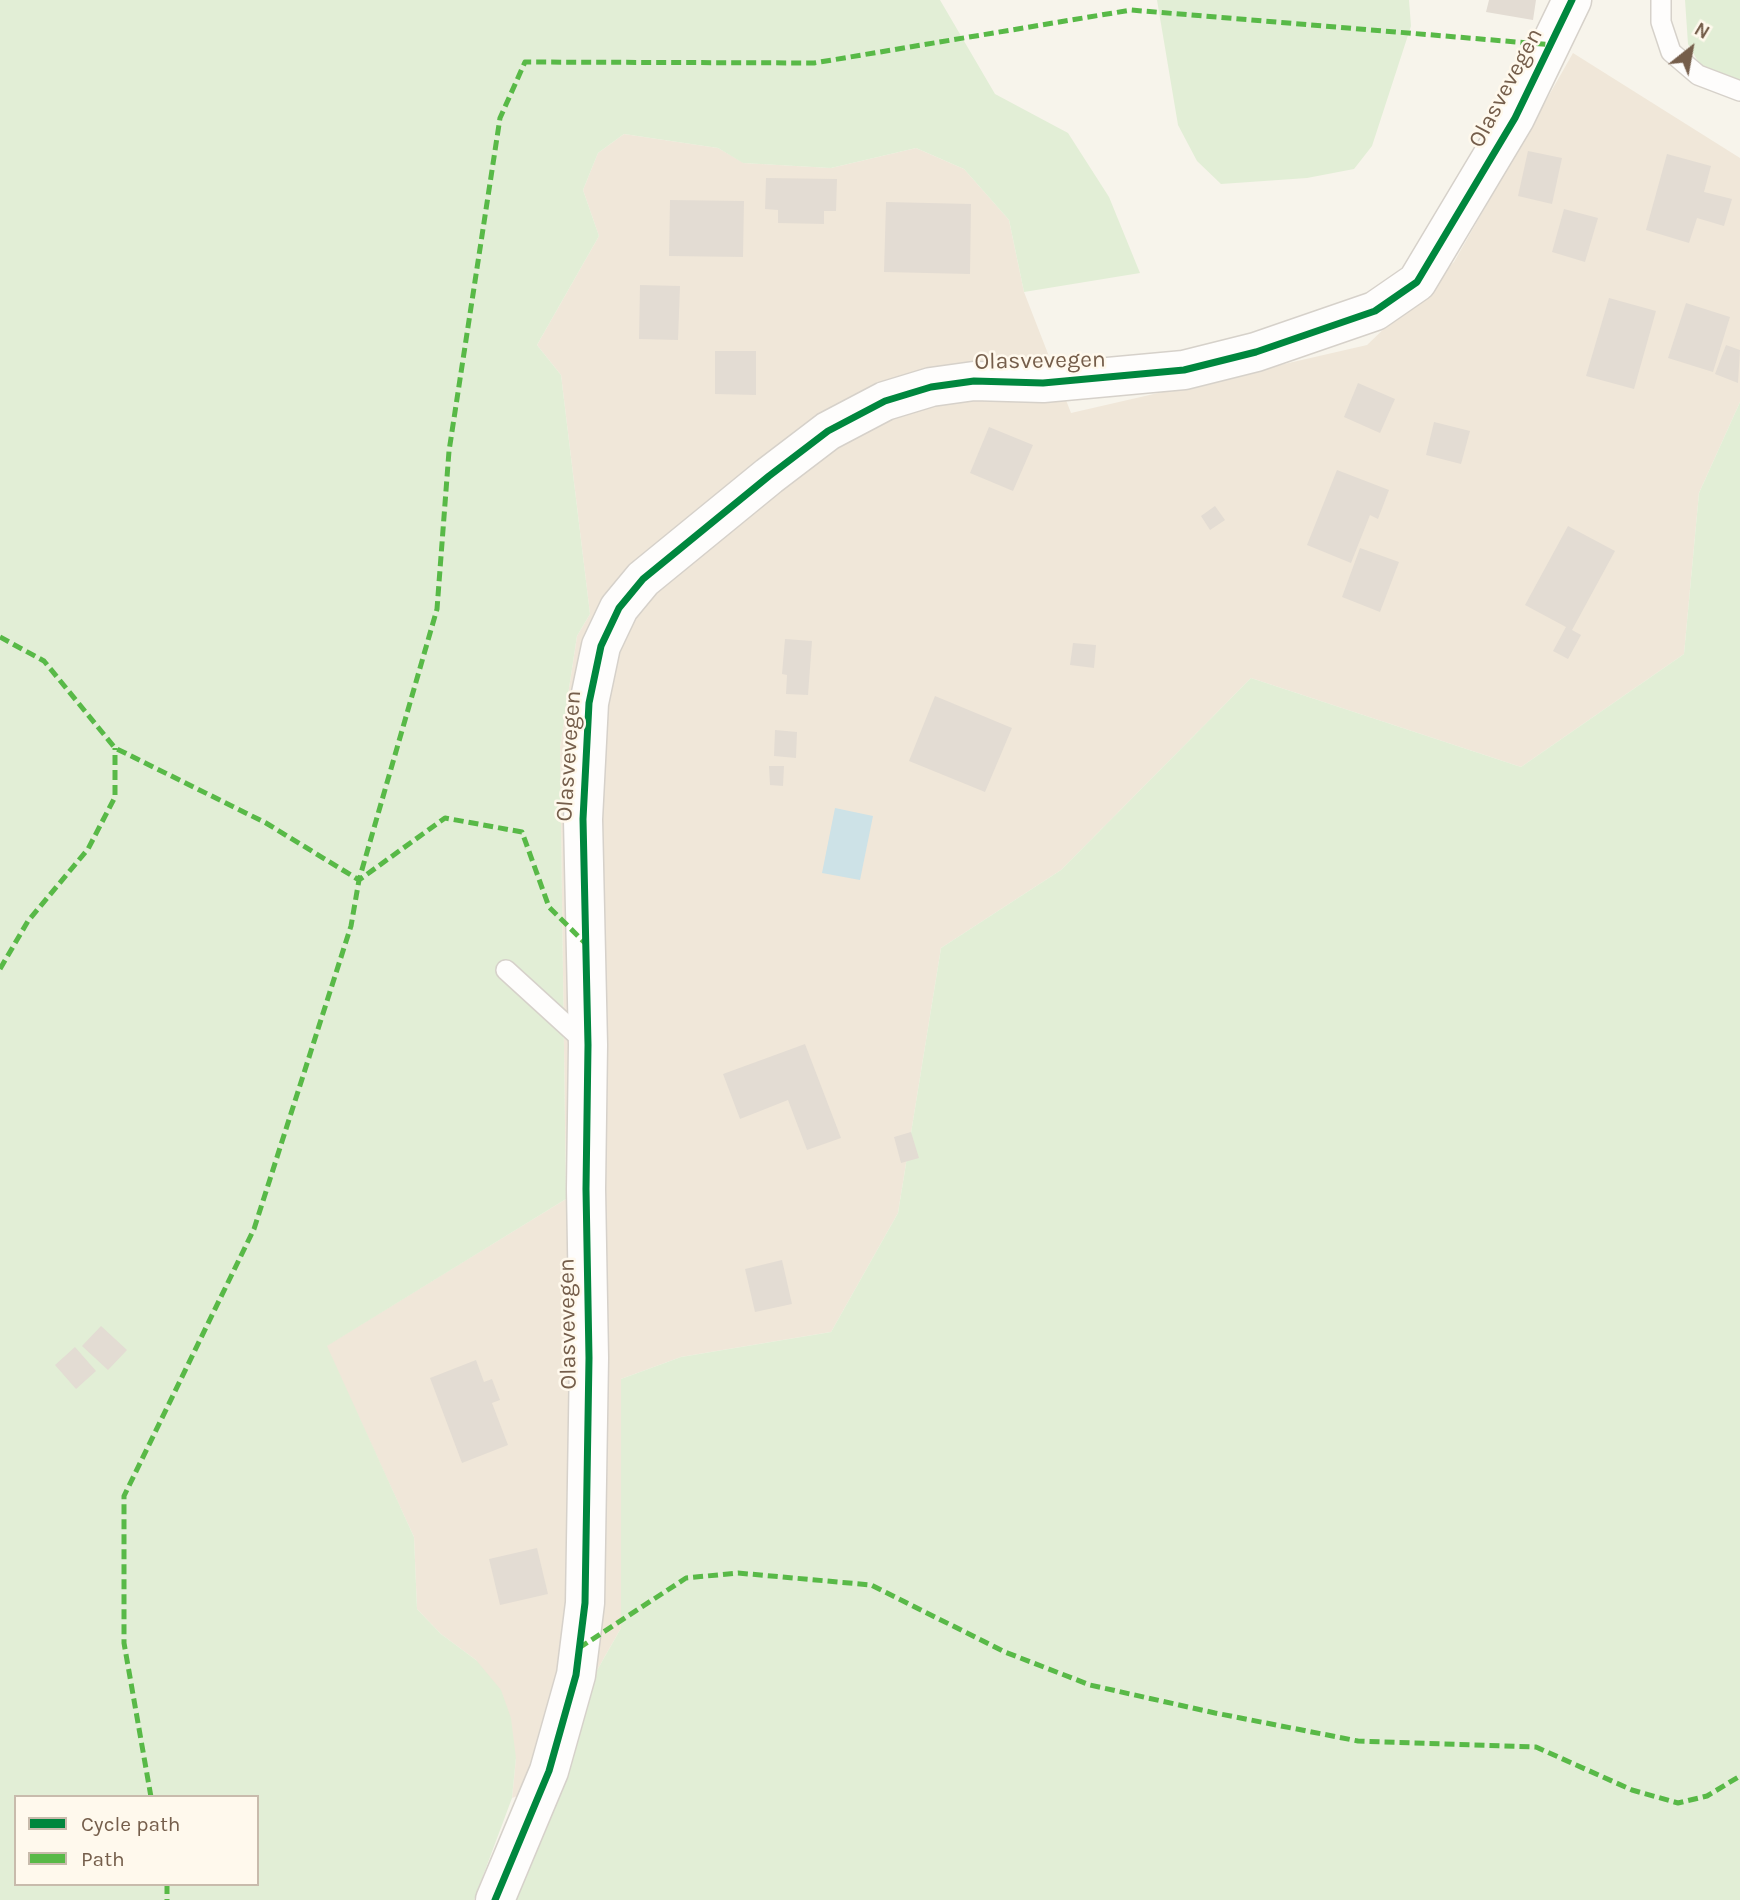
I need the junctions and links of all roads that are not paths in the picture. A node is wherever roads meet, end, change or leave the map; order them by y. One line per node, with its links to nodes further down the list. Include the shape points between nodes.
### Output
1 (1572, 0): 5 (street, Olasvevegen, via 1516,118 1417,282 1375,311 1256,352 1184,370 1057,383 974,381 884,401 828,431 643,579 619,608 601,646 589,703 583,819)
2 (1661, 0): 3 (lane, via 1661,22 1671,52 1698,75)
3 (1740, 91)
4 (506, 970): 5 (lane)
5 (588, 1045): 6 (street, Olasvevegen, via 585,1603 576,1675 550,1771)
6 (495, 1900)

